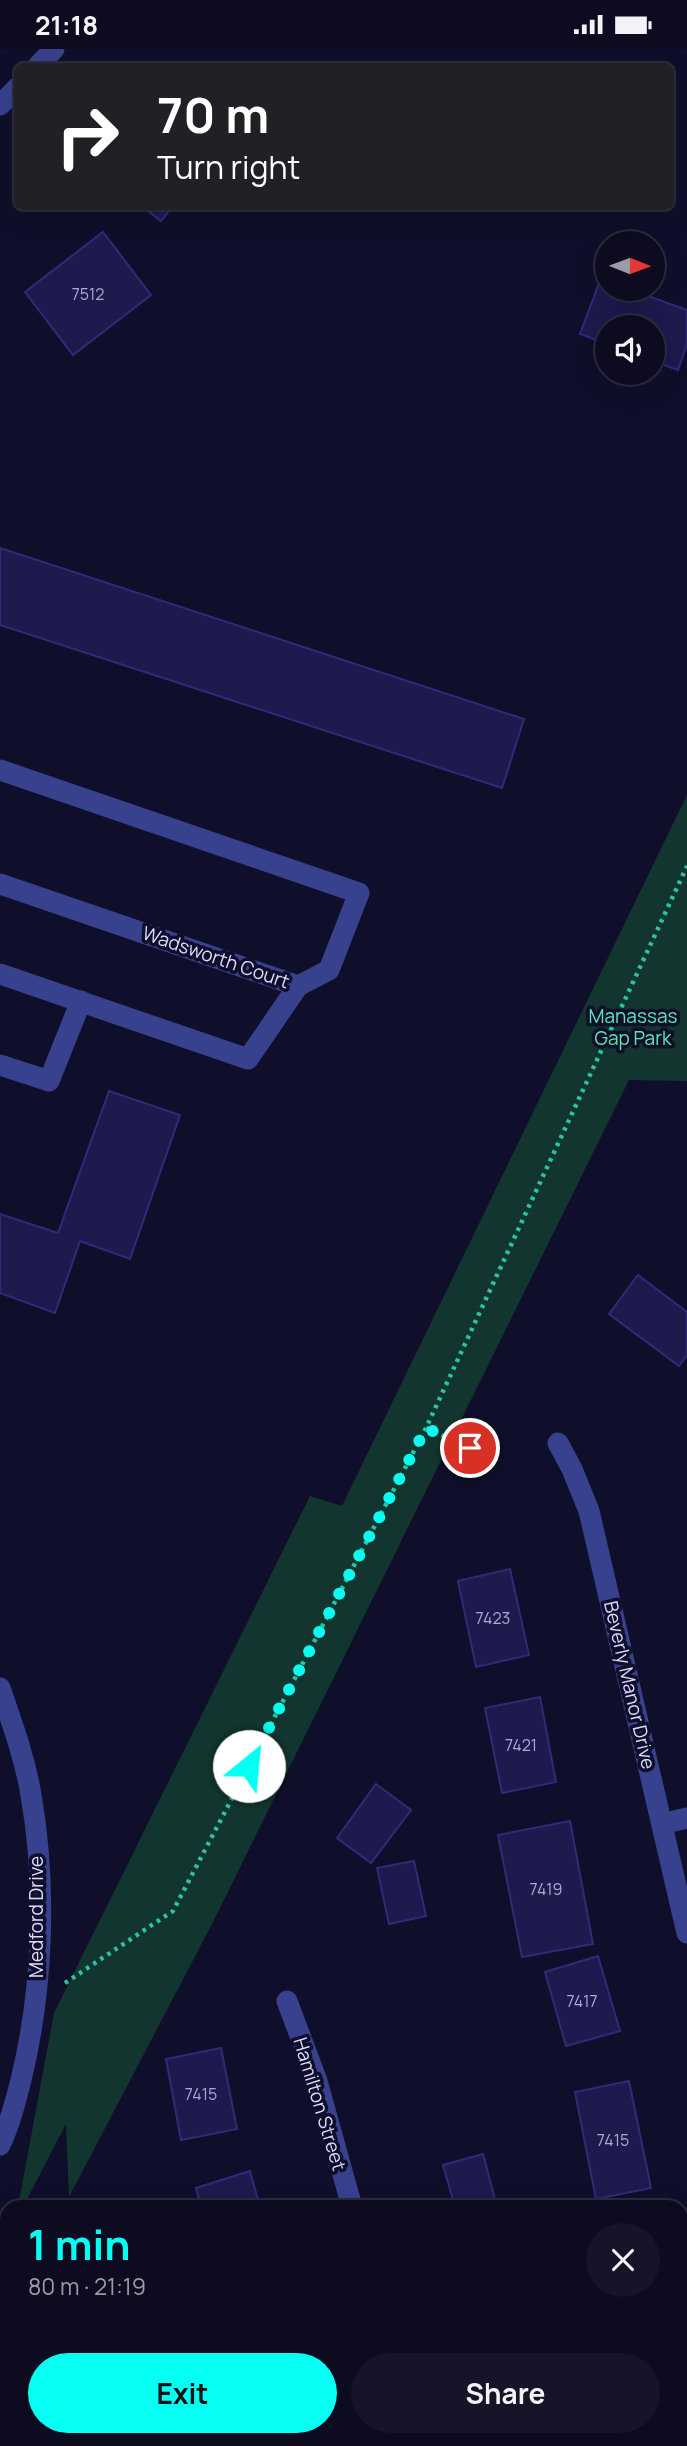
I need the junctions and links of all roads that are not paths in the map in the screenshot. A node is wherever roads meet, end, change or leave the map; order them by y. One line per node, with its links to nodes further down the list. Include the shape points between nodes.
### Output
1 (54, 49): 2 (street)
2 (41, 63)
3 (14, 91): 4 (street)
4 (0, 105)
5 (0, 770): 8 (street, via 359,893 329,969)
6 (0, 884): 8 (street, Wadsworth Court)
7 (0, 974): 9 (street, Wadsworth Court)
8 (298, 986): 9 (street, Wadsworth Court, via 248,1059)
9 (81, 1002): 10 (street, via 49,1081)
10 (0, 1065)
11 (558, 1443): 14 (street, Beverly Manor Drive, via 589,1511)
12 (0, 1688): 17 (street, Medford Drive, via 31,1794 40,1928 25,2061 10,2126)
13 (687, 1818): 14 (street)
14 (662, 1824): 15 (street, Beverly Manor Drive)
15 (687, 1933)
16 (287, 2001): 18 (street, Hamilton Street, via 317,2081)
17 (0, 2145)
18 (350, 2200)

